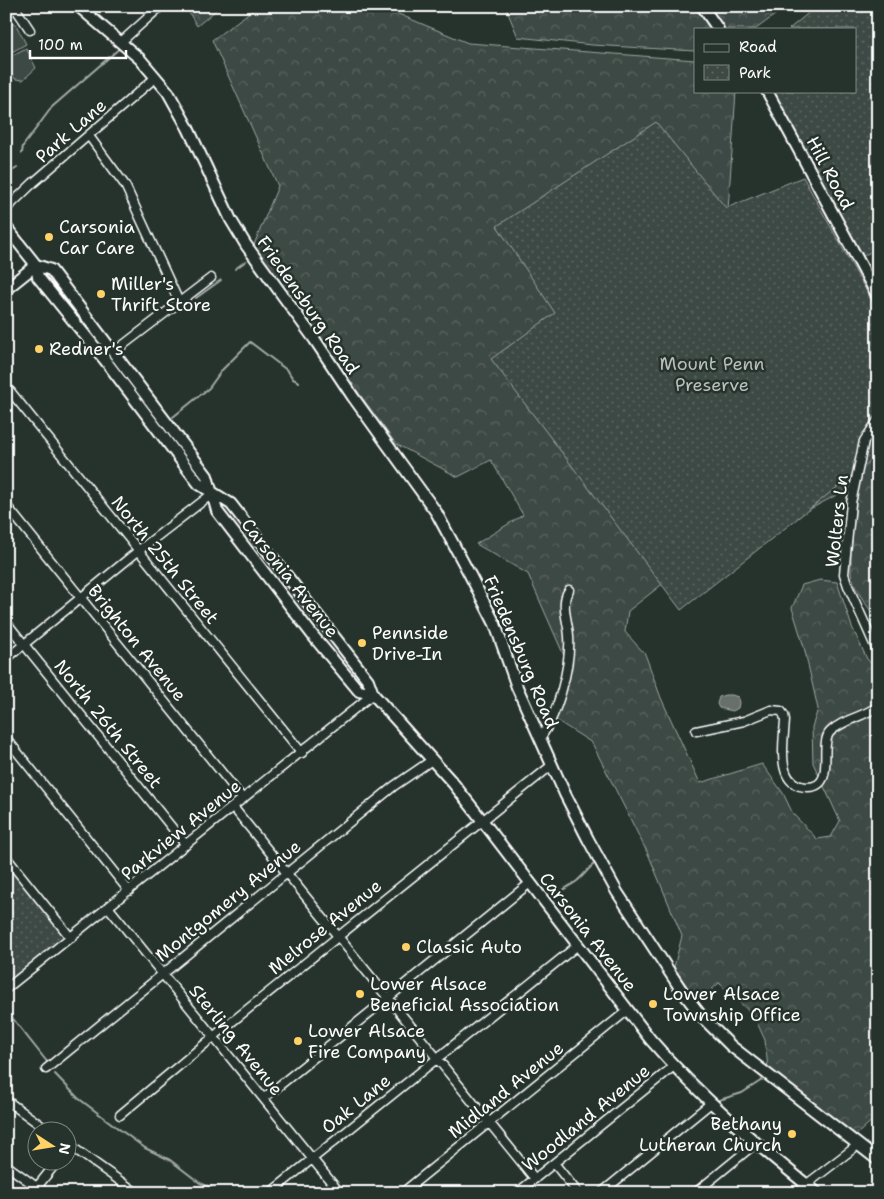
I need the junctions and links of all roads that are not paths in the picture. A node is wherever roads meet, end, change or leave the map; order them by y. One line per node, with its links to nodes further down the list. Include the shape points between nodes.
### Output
1 (78, 6): 8 (street, Friedensburg Road)
2 (161, 6): 8 (street)
3 (702, 6): 6 (street)
4 (16, 7): 5 (street); 7 (street)
5 (6, 14)
6 (717, 28)
7 (30, 30)
8 (121, 42): 9 (street, Friedensburg Road)
9 (156, 76): 11 (street, Park Lane); 35 (street, Friedensburg Road, via 177,107 230,220 368,419 425,495 447,531 495,624)
10 (768, 92): 17 (street, Hill Road)
11 (89, 136): 12 (street, Park Lane); 18 (street, via 125,185)
12 (6, 209)
13 (6, 228): 14 (street, Carsonia Avenue)
14 (36, 265): 16 (street); 19 (street, Carsonia Avenue, via 51,270); 22 (street, Carsonia Avenue, via 38,277 199,484)
15 (210, 278): 18 (street)
16 (6, 289)
17 (878, 297)
18 (179, 302): 19 (street)
19 (114, 352): 22 (street, Carsonia Avenue, via 207,476)
20 (6, 386): 24 (street, North 25th Street)
21 (878, 420): 29 (street, Wolters Ln, via 864,441 851,503 844,574)
22 (212, 494): 24 (street); 31 (street, Carsonia Avenue, via 231,504 368,680); 31 (street, Carsonia Avenue, via 217,511 314,637 359,691)
23 (6, 505): 26 (street, Brighton Avenue)
24 (138, 551): 26 (street); 36 (street, North 25th Street)
25 (568, 590): 35 (street, via 564,601 569,636 566,672 555,710)
26 (81, 598): 28 (street); 39 (street, Brighton Avenue)
27 (6, 622): 28 (street, North 26th Street)
28 (24, 644): 30 (street); 42 (street, North 26th Street)
29 (878, 654)
30 (6, 659)
31 (373, 694): 36 (street, Parkview Avenue); 37 (street, Carsonia Avenue)
32 (878, 706): 33 (street, via 829,733 824,775 812,787 795,784 786,775 785,720 781,712 772,710 744,721)
33 (696, 731)
34 (6, 738): 46 (street)
35 (540, 738): 38 (street, Friedensburg Road)
36 (302, 752): 39 (street, Parkview Avenue)
37 (432, 760): 41 (street, Carsonia Avenue); 44 (street, Montgomery Avenue)
38 (552, 765): 41 (street, Melrose Avenue); 66 (street, Friedensburg Road, via 617,892 695,1008 731,1046)
39 (244, 799): 40 (street, Parkview Avenue)
40 (234, 807): 42 (street, Parkview Avenue); 44 (street)
41 (482, 820): 45 (street, Carsonia Avenue); 48 (street, Melrose Avenue)
42 (186, 845): 46 (street, Parkview Avenue)
43 (6, 857): 49 (street)
44 (287, 873): 48 (street); 51 (street, Montgomery Avenue)
45 (530, 883): 50 (street, Carsonia Avenue); 53 (street)
46 (129, 891): 47 (street, Parkview Avenue)
47 (109, 908): 49 (street, Parkview Avenue); 51 (street, Sterling Avenue)
48 (338, 936): 53 (street); 55 (street, Melrose Avenue)
49 (71, 938): 52 (street, Parkview Avenue)
50 (578, 945): 54 (street, Carsonia Avenue); 56 (street, Oak Lane)
51 (162, 973): 55 (street, Sterling Avenue); 58 (street, Montgomery Avenue)
52 (6, 989)
53 (388, 998): 56 (street); 59 (street)
54 (628, 1010): 57 (street, Carsonia Avenue); 64 (street, Midland Avenue)
55 (213, 1037): 59 (street, Sterling Avenue); 62 (street, Melrose Avenue)
56 (437, 1058): 64 (street); 68 (street, Oak Lane)
57 (674, 1066): 61 (street, Carsonia Avenue); 70 (street, Woodland Avenue)
58 (46, 1069)
59 (264, 1098): 68 (street, Sterling Avenue)
60 (6, 1100): 63 (street)
61 (710, 1103): 65 (street, Carsonia Avenue); 83 (street)
62 (120, 1115)
63 (36, 1122)
64 (489, 1122): 73 (street); 80 (street, Midland Avenue)
65 (756, 1143): 74 (street, Carsonia Avenue); 84 (street)
66 (858, 1145): 69 (street, Friedensburg Road); 74 (street)
67 (78, 1153): 77 (street)
68 (312, 1159): 78 (street, Oak Lane); 79 (street, Sterling Avenue)
69 (878, 1160)
70 (554, 1163): 73 (street, Woodland Avenue); 82 (street)
71 (6, 1165): 75 (street)
72 (49, 1172): 75 (street)
73 (535, 1179): 81 (street, Woodland Avenue)
74 (807, 1184): 85 (street); 86 (street, Carsonia Avenue)
75 (37, 1187): 76 (street)
76 (45, 1193)
77 (137, 1193)
78 (270, 1193)
79 (340, 1193)
80 (402, 1193)
81 (517, 1193)
82 (578, 1193)
83 (601, 1193)
84 (695, 1193)
85 (798, 1193)
86 (817, 1193)

